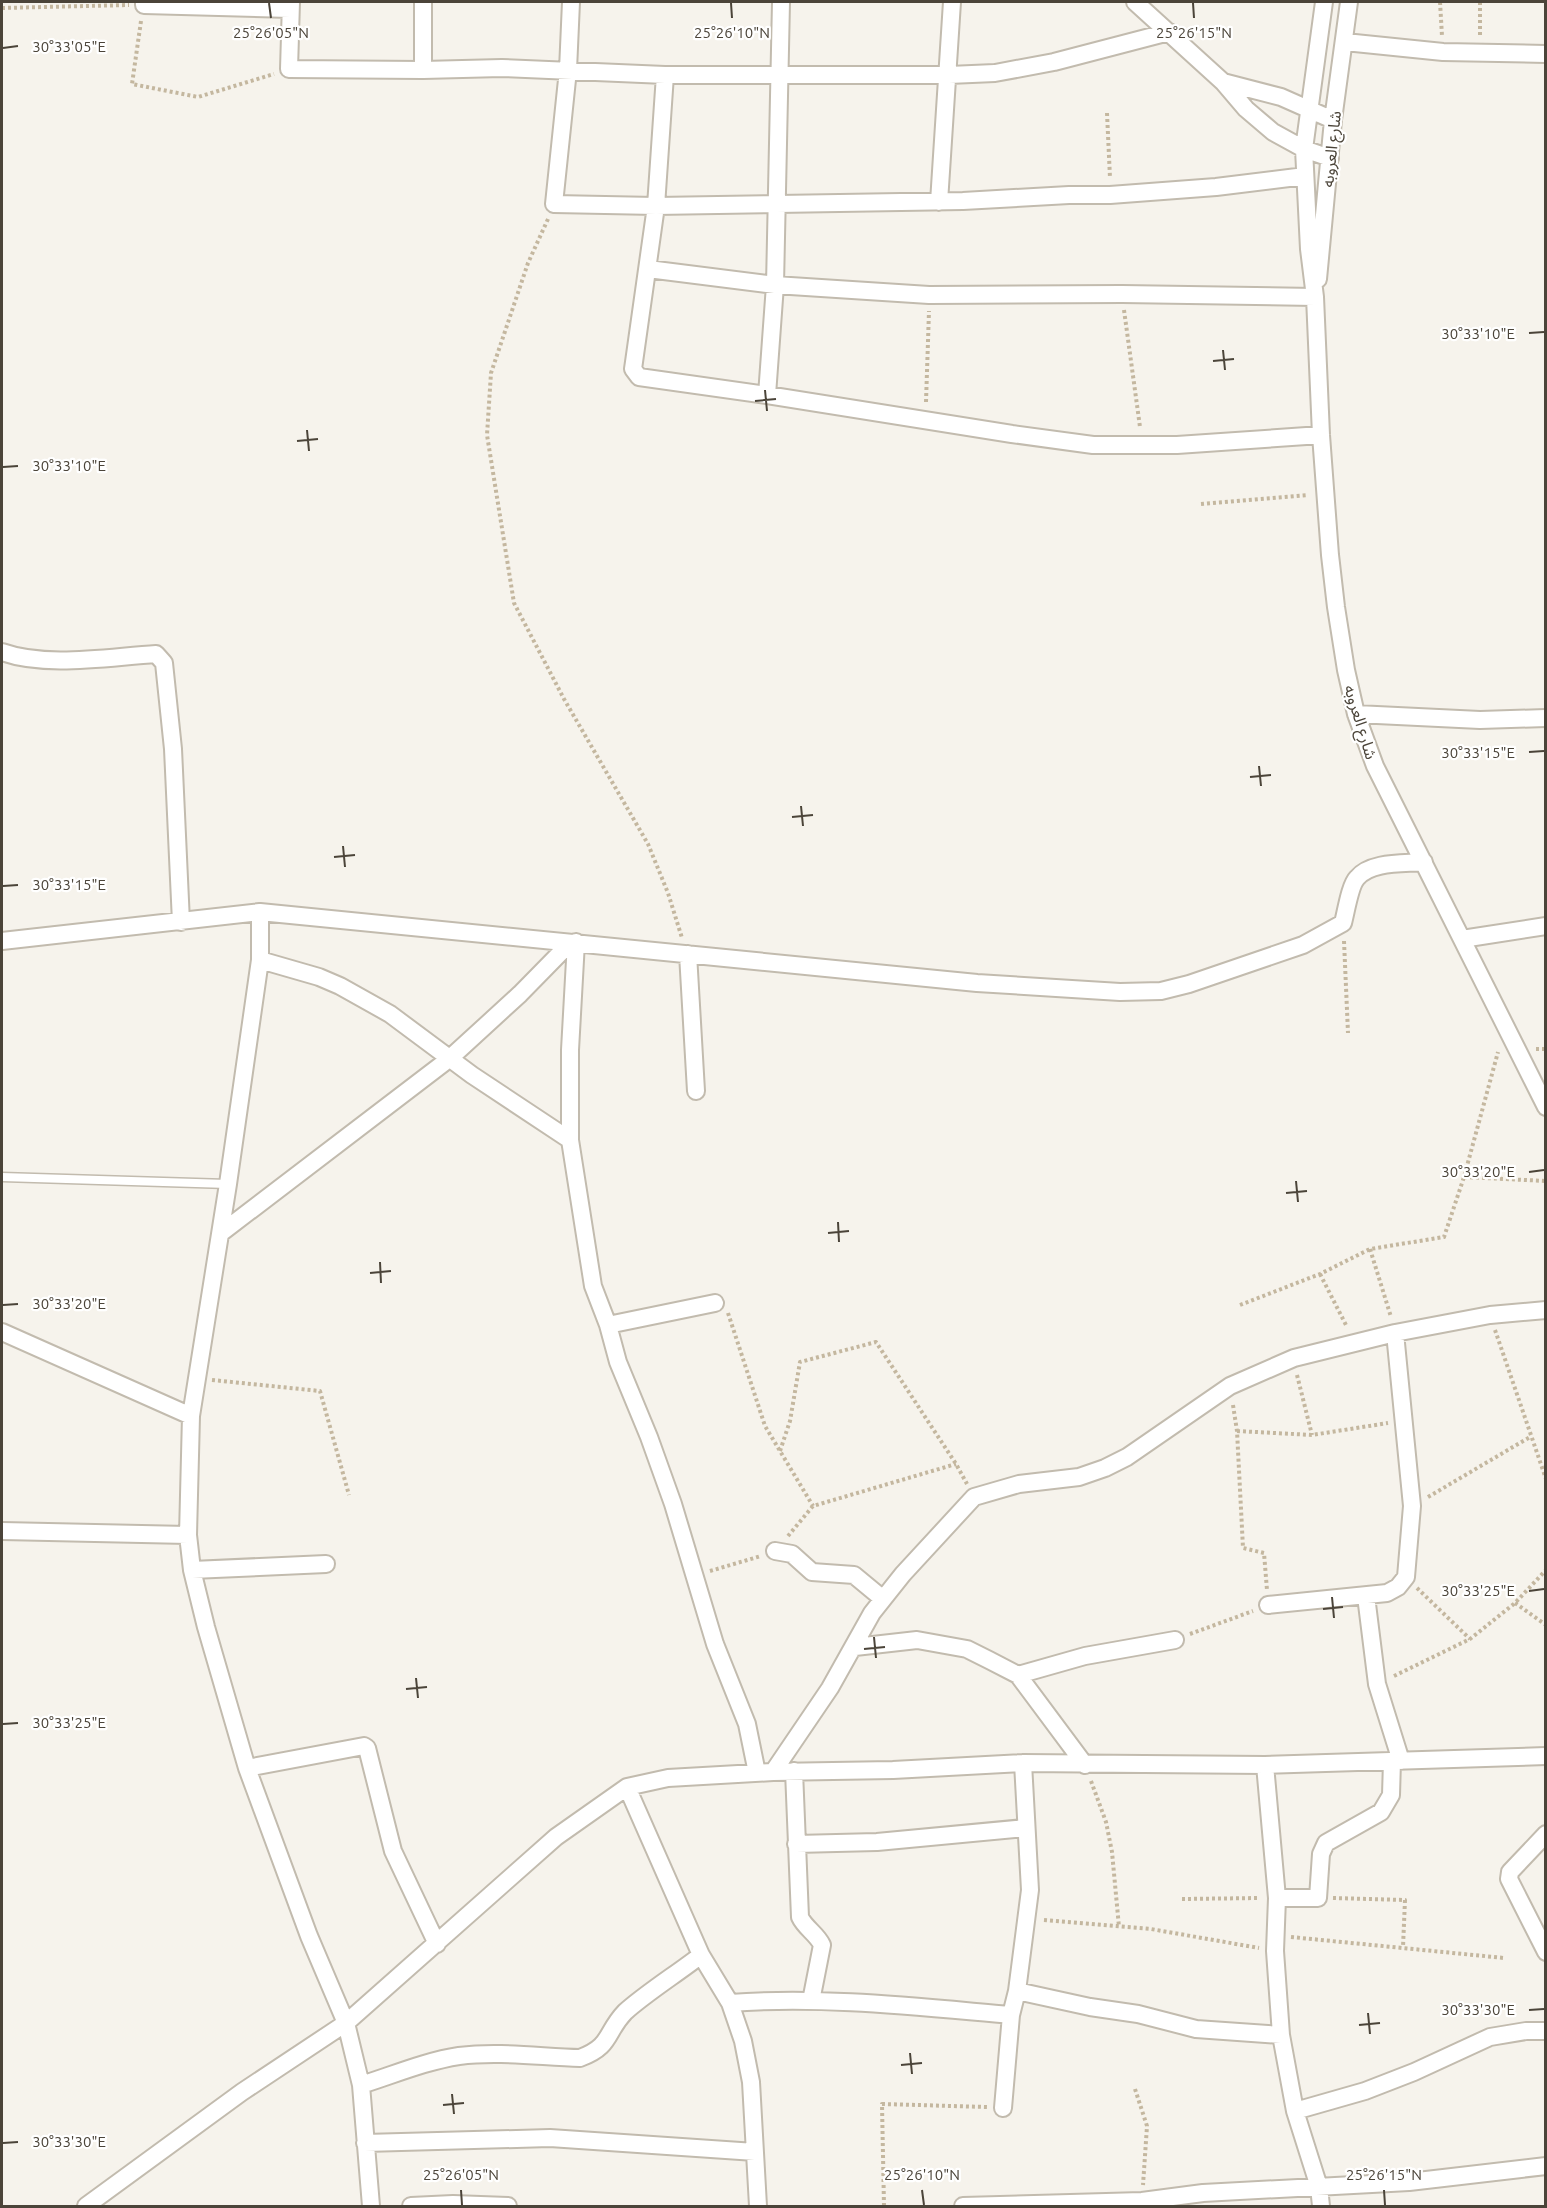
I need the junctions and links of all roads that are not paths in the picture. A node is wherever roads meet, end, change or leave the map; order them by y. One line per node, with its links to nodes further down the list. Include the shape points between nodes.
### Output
1 (423, 2): 13 (street)
2 (571, 2): 14 (street)
3 (781, 2): 16 (street)
4 (952, 2): 17 (street)
5 (1135, 2): 10 (street)
6 (1324, 2): 19 (street, شارع العروبه)
7 (1349, 2): 11 (street, شارع العروبه)
8 (144, 3): 9 (street)
9 (290, 5): 13 (street, via 290,69)
10 (1169, 32): 17 (street, via 1054,62 995,73); 18 (street)
11 (1345, 42): 12 (street, via 1443,52); 20 (street, شارع العروبه)
12 (1545, 54)
13 (423, 70): 14 (street)
14 (568, 70): 15 (street); 26 (street, via 554,204)
15 (665, 75): 16 (street); 26 (street)
16 (779, 75): 17 (street); 24 (street)
17 (949, 75): 25 (street)
18 (1223, 82): 19 (street, via 1281,97); 21 (street, via 1273,132)
19 (1310, 110): 20 (street); 21 (street, شارع العروبه)
20 (1334, 120): 22 (street, شارع العروبه)
21 (1304, 149): 22 (street); 23 (street, شارع العروبه)
22 (1330, 158): 29 (street, شارع العروبه)
23 (1305, 176): 25 (street, via 1110,195); 29 (street, شارع العروبه)
24 (778, 202): 25 (street); 26 (street); 28 (street)
25 (939, 202)
26 (656, 206): 27 (street)
27 (648, 269): 28 (street); 30 (street, via 633,369 636,373)
28 (775, 285): 29 (street, via 929,295); 30 (street)
29 (1315, 297): 31 (street, شارع العروبه)
30 (766, 395): 31 (street, via 1093,445 1143,446)
31 (1321, 435): 33 (street, شارع العروبه, via 1336,607)
32 (2, 652): 37 (street, via 53,660 156,654 162,659 173,749)
33 (1356, 714): 34 (street, via 1480,720); 35 (street, شارع العروبه, via 1375,766)
34 (1545, 718)
35 (1424, 862): 39 (street, شارع العروبه); 42 (street, via 1376,867 1362,873 1355,879 1343,923 1303,945 1161,992 977,983)
36 (260, 912): 37 (street); 41 (street); 43 (street)
37 (181, 922): 40 (street)
38 (1545, 926): 39 (street)
39 (1462, 939): 46 (street, شارع العروبه)
40 (2, 941)
41 (573, 942): 42 (street); 44 (street); 47 (street)
42 (688, 954): 45 (street)
43 (260, 960): 44 (street, via 340,986 390,1014); 49 (street)
44 (449, 1059): 47 (street); 50 (street)
45 (696, 1091)
46 (1545, 1107)
47 (570, 1140): 53 (street, via 593,1286)
48 (2, 1177): 49 (lane)
49 (228, 1184): 50 (street)
50 (221, 1233): 56 (street)
51 (715, 1303): 53 (street)
52 (1545, 1310): 55 (street, via 1490,1315)
53 (608, 1325): 75 (street, via 618,1362 673,1504 715,1644)
54 (2, 1332): 56 (street)
55 (1395, 1333): 62 (street, via 1412,1506 1406,1577 1387,1593); 63 (street, via 1294,1358 1230,1386 1105,1468 1079,1477 1019,1484 974,1497)
56 (190, 1416): 58 (street)
57 (2, 1531): 58 (street)
58 (188, 1535): 61 (street)
59 (775, 1551): 63 (street, via 792,1554 812,1572 854,1575)
60 (326, 1564): 61 (street)
61 (192, 1570): 73 (street)
62 (1366, 1596): 64 (street); 69 (street, via 1377,1684)
63 (883, 1599): 66 (street)
64 (1268, 1605)
65 (1175, 1640): 67 (street, via 1085,1656)
66 (855, 1647): 67 (street, via 917,1640 936,1642 967,1648); 75 (street, via 830,1688)
67 (1018, 1675): 71 (street)
68 (1545, 1756): 69 (street)
69 (1396, 1761): 72 (street); 80 (street, via 1391,1795 1381,1812 1326,1843 1321,1854 1318,1898)
70 (1023, 1763): 71 (street); 74 (street); 77 (street)
71 (1084, 1765): 72 (street)
72 (1265, 1765): 80 (street)
73 (247, 1768): 81 (street, via 367,1748 393,1851); 88 (street, via 309,1936)
74 (794, 1771): 75 (street); 79 (street)
75 (765, 1772): 76 (street, via 668,1779)
76 (627, 1787): 81 (street, via 556,1837); 83 (street)
77 (1025, 1828): 79 (street, via 877,1842); 84 (street, via 1030,1890)
78 (1545, 1834): 82 (street, via 1510,1872 1509,1879)
79 (796, 1844): 85 (street, via 800,1917 822,1945)
80 (1277, 1898): 90 (street, via 1275,1944)
81 (438, 1944): 88 (street)
82 (1545, 1952)
83 (701, 1955): 86 (street); 91 (street, via 625,2012 604,2045 580,2058 461,2056)
84 (1017, 1991): 87 (street); 90 (street, via 1196,2029)
85 (812, 2001): 86 (street); 87 (street)
86 (729, 2003): 95 (street, via 743,2041 751,2082)
87 (1011, 2015): 92 (street)
88 (346, 2023): 91 (street); 99 (street, via 242,2092)
89 (1545, 2031): 93 (street, via 1490,2037 1414,2072)
90 (1281, 2035): 93 (street)
91 (361, 2085): 94 (street)
92 (1003, 2108)
93 (1295, 2111): 97 (street)
94 (365, 2143): 95 (street, via 550,2138); 100 (street)
95 (756, 2152): 103 (street)
96 (1545, 2166): 97 (street, via 1409,2182)
97 (1319, 2187): 98 (street, via 1203,2193); 105 (street)
98 (1142, 2204): 104 (street)
99 (86, 2206)
100 (371, 2206)
101 (411, 2206): 102 (street)
102 (508, 2206)
103 (758, 2206)
104 (963, 2206)
105 (1321, 2206)

